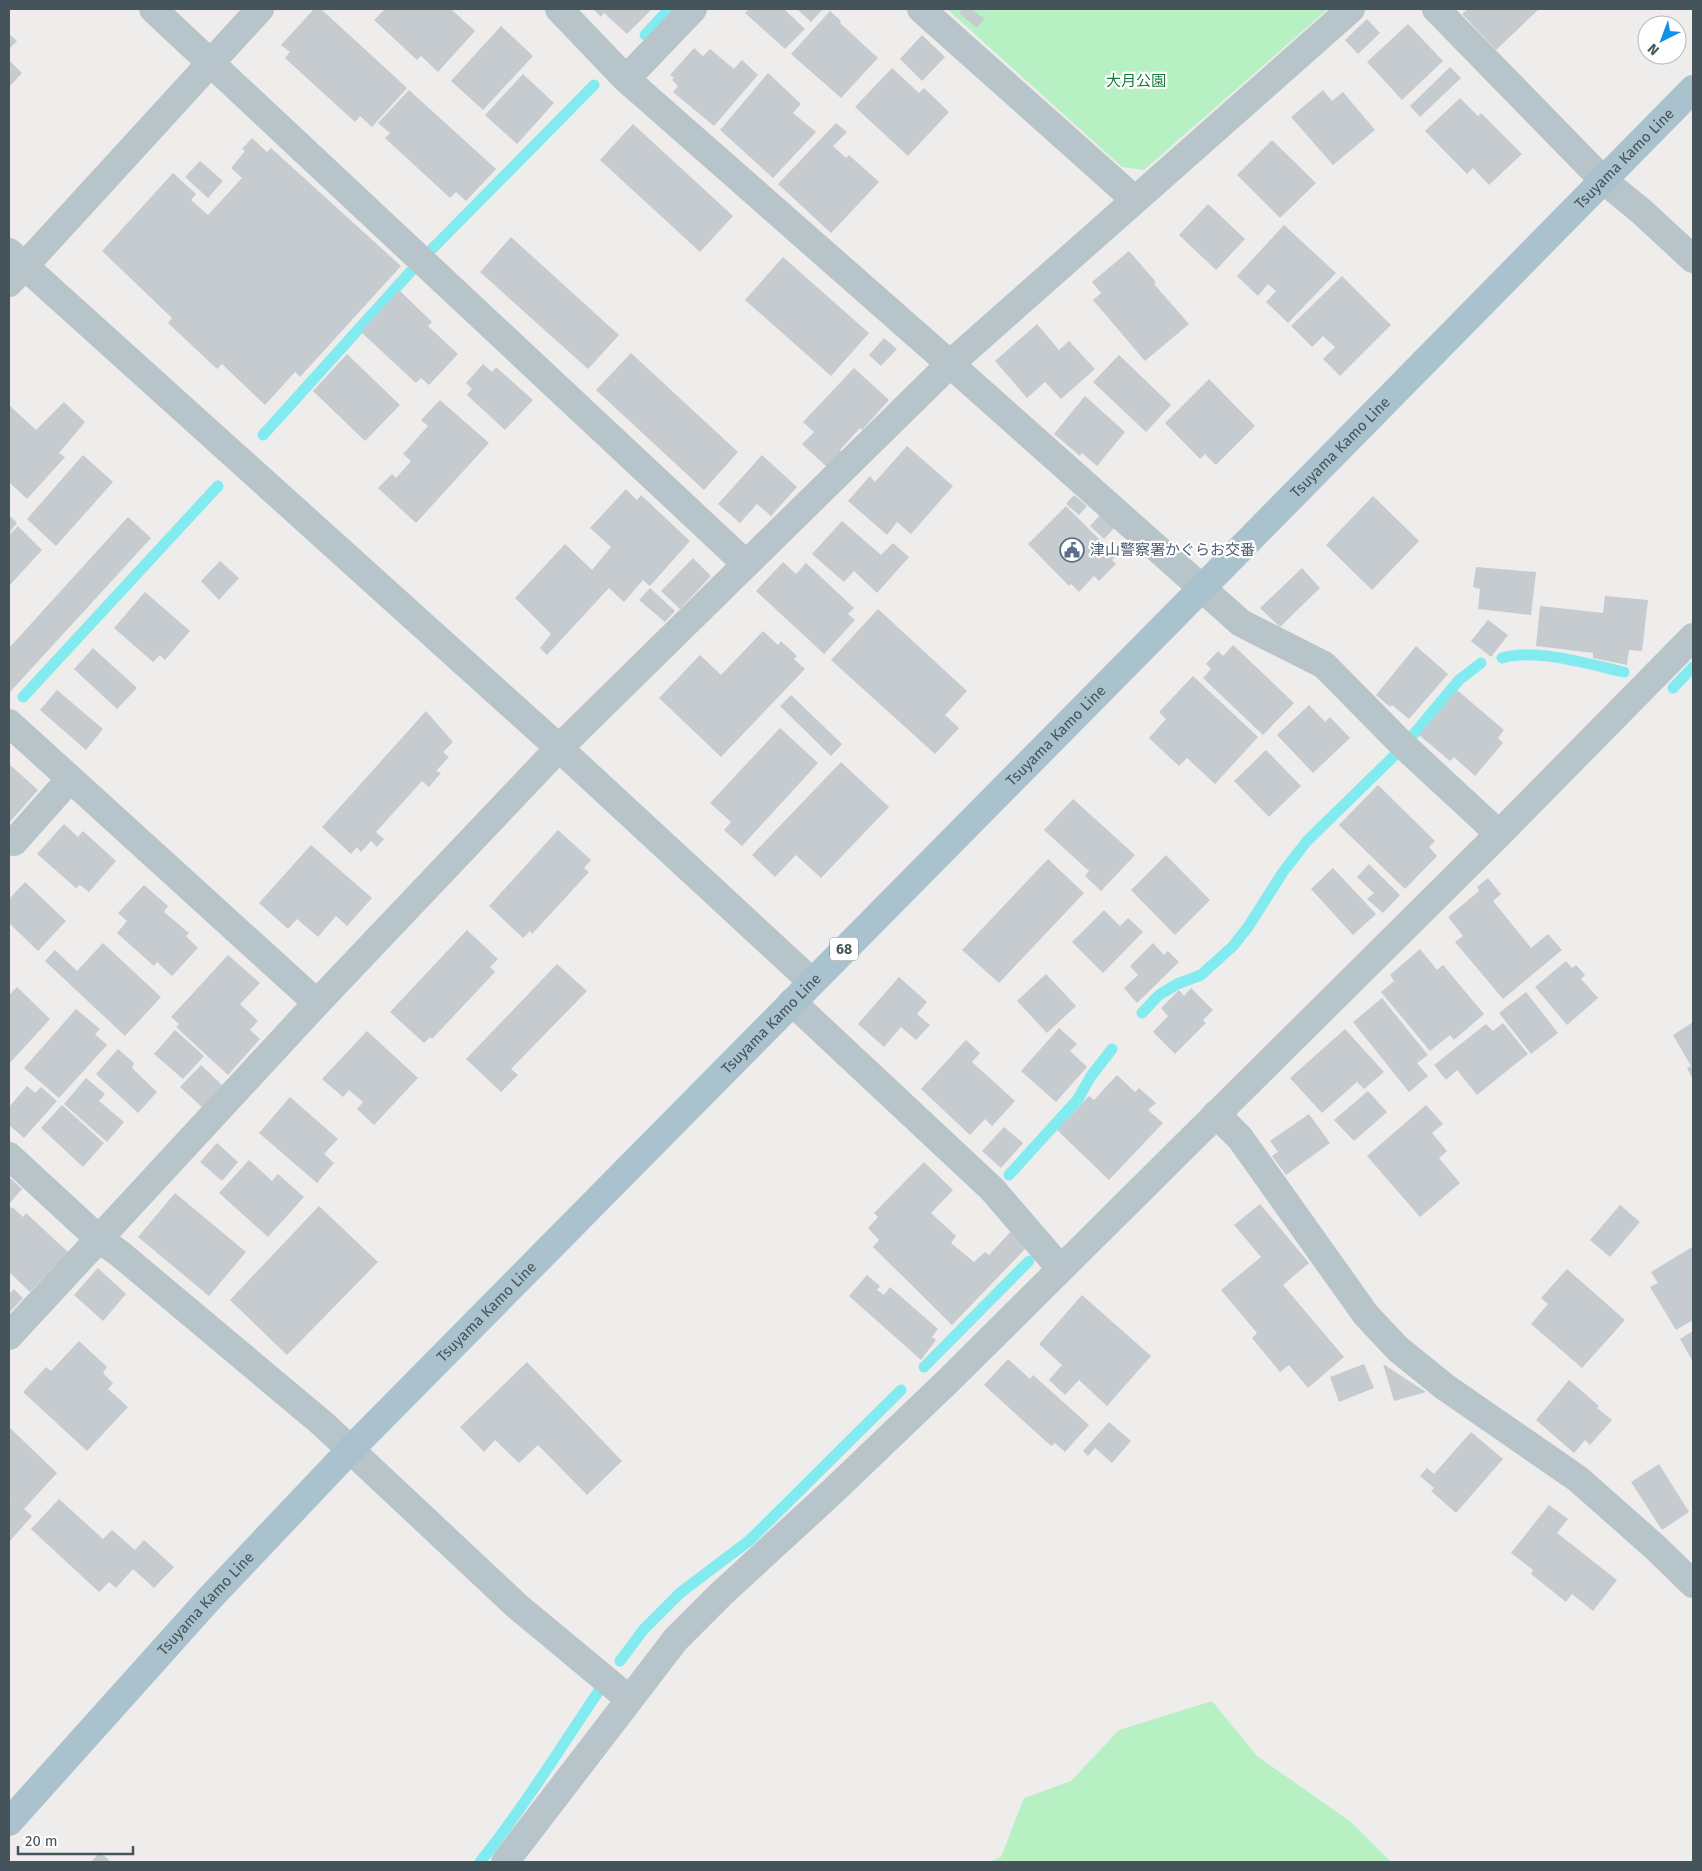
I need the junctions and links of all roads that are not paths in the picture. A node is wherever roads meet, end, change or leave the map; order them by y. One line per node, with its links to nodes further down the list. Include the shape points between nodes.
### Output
1 (153, 9): 8 (street)
2 (260, 9): 8 (street)
3 (559, 9): 9 (street)
4 (693, 9): 9 (street)
5 (921, 9): 12 (street)
6 (1351, 9): 12 (street)
7 (1436, 9): 11 (street)
8 (211, 62): 14 (street); 16 (street)
9 (626, 79): 15 (street)
10 (1693, 89): 11 (main road, Tsuyama Kamo Line / 68)
11 (1603, 180): 13 (street); 17 (main road, Tsuyama Kamo Line / 68)
12 (1134, 199): 15 (street)
13 (1693, 259)
14 (14, 267): 20 (street)
15 (950, 364): 16 (street); 17 (street)
16 (746, 564): 20 (street)
17 (1202, 588): 22 (street, via 1241,624 1324,666); 24 (main road, Tsuyama Kamo Line / 68)
18 (1693, 637): 22 (street)
19 (9, 724): 21 (street)
20 (559, 748): 24 (street); 25 (street)
21 (70, 779): 23 (street); 25 (street)
22 (1499, 834): 27 (street)
23 (14, 842)
24 (812, 982): 26 (main road, Tsuyama Kamo Line / 68)
25 (317, 1002): 29 (street)
26 (792, 1002): 30 (street, via 992,1189); 32 (main road, Tsuyama Kamo Line / 68)
27 (1216, 1114): 30 (street); 33 (street, via 1240,1138 1366,1315 1398,1349 1445,1387 1578,1479)
28 (9, 1156): 29 (street)
29 (99, 1239): 31 (street); 32 (street)
30 (1060, 1268): 34 (street, via 854,1471 720,1595 676,1639)
31 (9, 1336)
32 (350, 1449): 34 (street, via 517,1606); 35 (main road, Tsuyama Kamo Line / 68, via 209,1599)
33 (1693, 1584)
34 (629, 1699): 36 (street)
35 (9, 1822)
36 (505, 1862)

